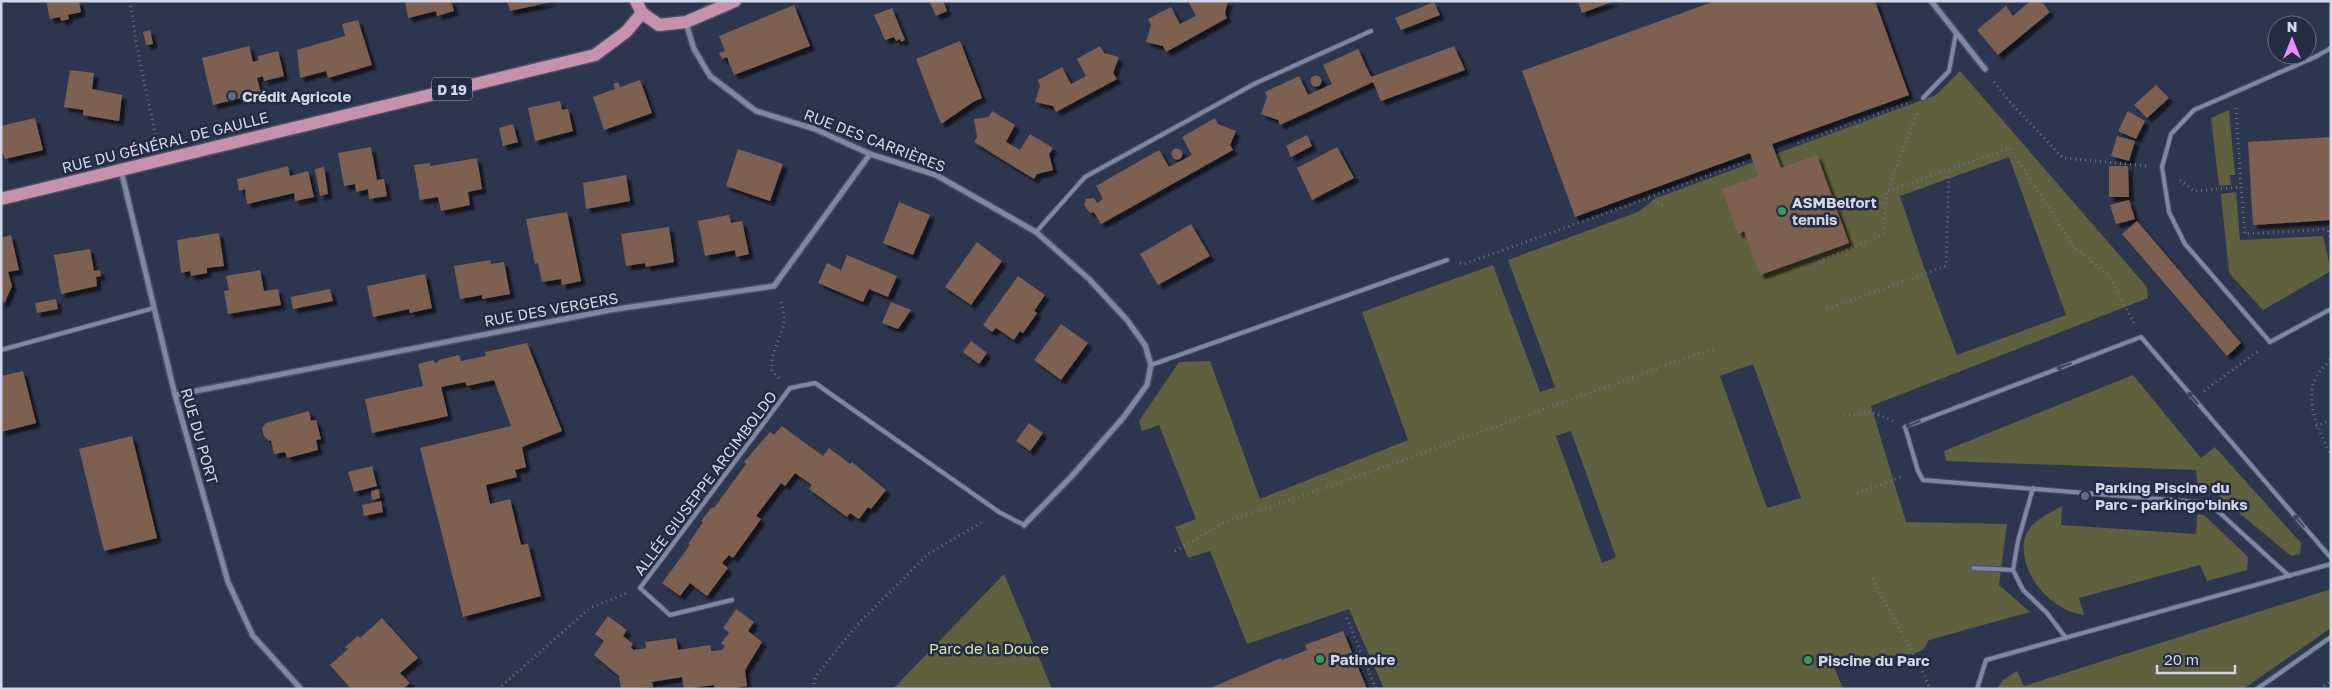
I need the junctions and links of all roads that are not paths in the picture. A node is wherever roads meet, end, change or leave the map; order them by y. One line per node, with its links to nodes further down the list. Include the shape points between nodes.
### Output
1 (735, 1): 4 (main road)
2 (1931, 1): 6 (street)
3 (639, 7): 4 (main road, via 659,25); 11 (main road, RUE DU GÉNÉRAL DE GAULLE / D 19, via 626,32 595,55)
4 (686, 22): 10 (street, RUE DES CARRIÈRES, via 694,49 710,76 756,112 815,129)
5 (1371, 31): 13 (lane, via 1256,83 1085,177)
6 (1956, 33): 8 (street); 9 (lane, via 1949,71)
7 (2331, 48): 16 (lane, via 2194,110 2171,134 2162,167 2169,212 2185,244 2270,342)
8 (1984, 69)
9 (1923, 98)
10 (870, 154): 13 (street, RUE DES CARRIÈRES, via 936,175); 19 (street, RUE DES VERGERS, via 774,286 610,310)
11 (120, 170): 12 (main road, RUE DU GÉNÉRAL DE GAULLE / D 19); 15 (street, RUE DU PORT)
12 (1, 199)
13 (1036, 232): 18 (street, RUE DES CARRIÈRES, via 1089,279 1127,320 1145,345)
14 (1447, 260): 18 (lane)
15 (154, 308): 17 (lane); 19 (street, RUE DU PORT)
16 (2331, 309)
17 (1, 350)
18 (1151, 365): 21 (street, via 1147,385 1123,418)
19 (175, 395): 30 (street, RUE DU PORT, via 228,582 253,636)
20 (2033, 488): 22 (lane, one-way to 20, via 2141,337 1905,427 1923,480); 25 (lane); 26 (lane, via 2209,503)
21 (1024, 524): 27 (lane, ALLÉE GIUSEPPE ARCIMBOLDO, via 999,512 815,382 790,388 640,588 670,616)
22 (2331, 558)
23 (2331, 564): 26 (lane)
24 (1973, 568): 25 (lane)
25 (2013, 570): 29 (lane, via 2024,590 2048,613)
26 (2289, 576): 29 (lane)
27 (732, 600)
28 (2331, 637): 32 (lane)
29 (2066, 638): 31 (lane, via 1986,660)
30 (301, 689)
31 (1977, 689)
32 (2256, 689)

